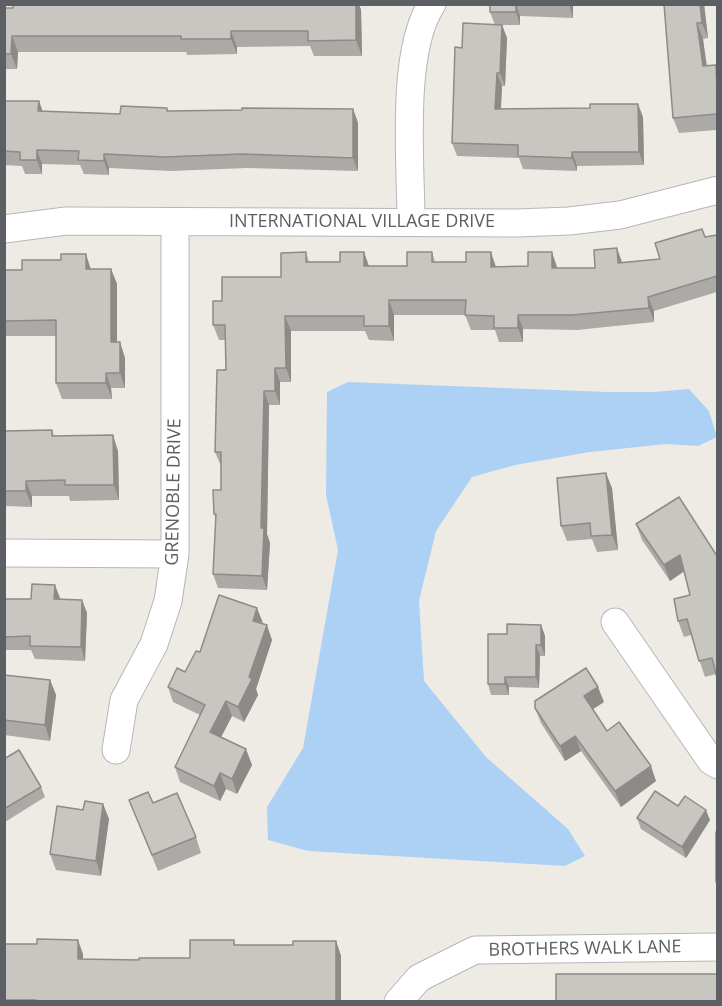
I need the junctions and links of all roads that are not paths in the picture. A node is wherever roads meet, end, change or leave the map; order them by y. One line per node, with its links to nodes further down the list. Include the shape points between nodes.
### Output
1 (432, 4): 4 (street, via 424,16 414,53 410,91)
2 (717, 190): 4 (street, INTERNATIONAL VILLAGE DRIVE, via 620,215 517,223)
3 (175, 222): 4 (street, INTERNATIONAL VILLAGE DRIVE); 5 (street, INTERNATIONAL VILLAGE DRIVE, via 66,221); 7 (street, GRENOBLE DRIVE)
4 (411, 222)
5 (4, 229)
6 (4, 553): 7 (street)
7 (175, 554): 9 (street, GRENOBLE DRIVE, via 168,602 154,644 124,700)
8 (615, 622): 10 (street)
9 (116, 750)
10 (717, 765)
11 (717, 947): 12 (street, BROTHERS WALK LANE, via 475,950 418,978)
12 (398, 1002)

